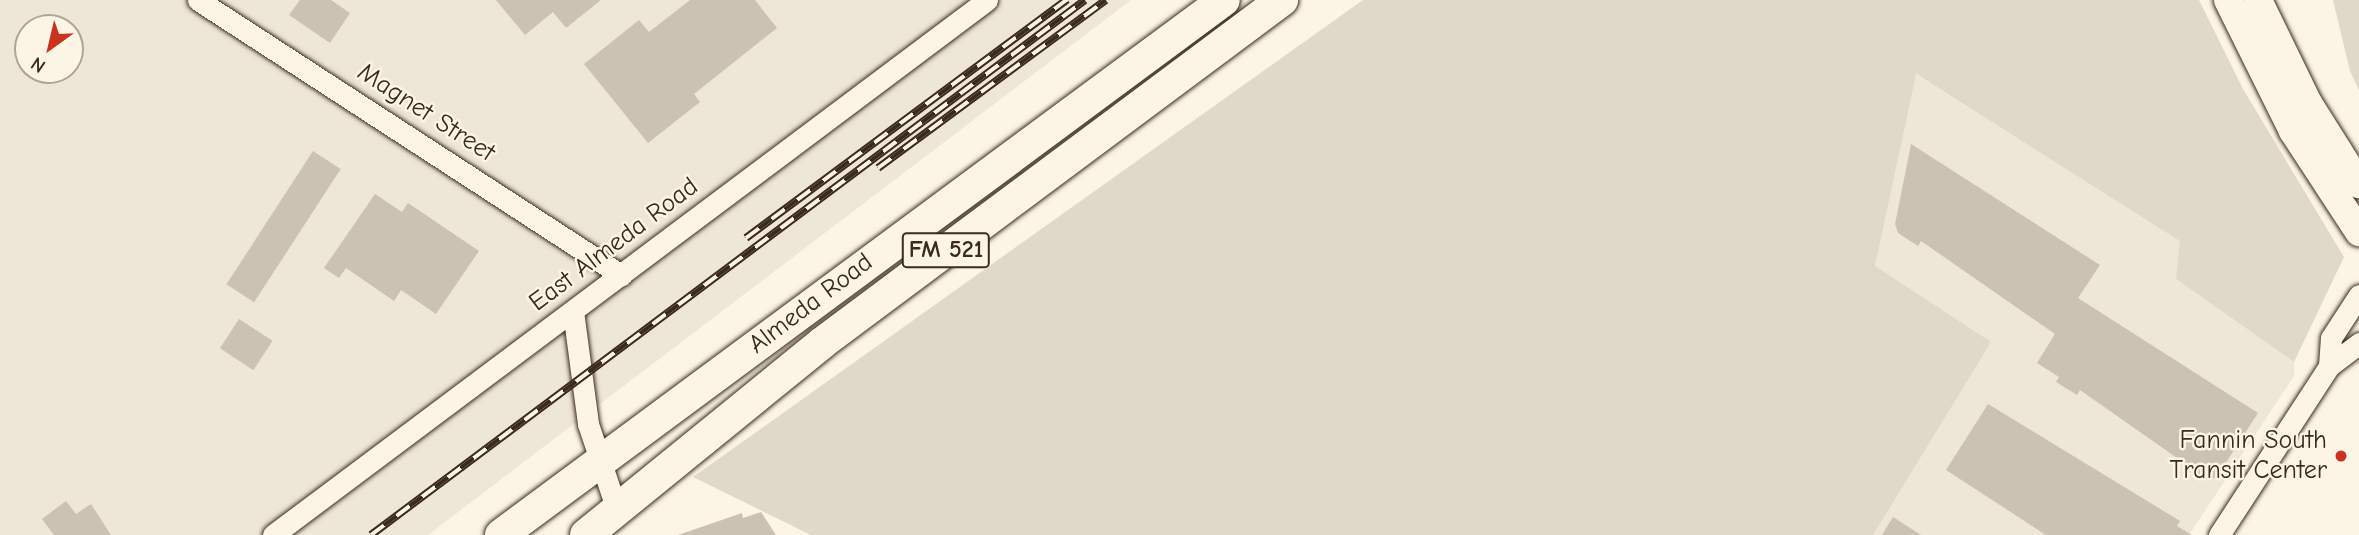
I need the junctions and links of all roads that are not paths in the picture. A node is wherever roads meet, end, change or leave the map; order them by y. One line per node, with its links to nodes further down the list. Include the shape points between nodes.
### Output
1 (198, 0): 9 (street, Magnet Street)
2 (987, 0): 9 (street, East Almeda Road)
3 (1224, 0): 14 (main road, Almeda Road / FM 521)
4 (1282, 0): 15 (main road, Almeda Road / FM 521, via 822,343)
5 (2228, 0): 8 (main road, via 2286,119)
6 (2258, 0): 7 (main road, via 2308,103)
7 (2359, 184)
8 (2359, 232)
9 (621, 275): 11 (street, East Almeda Road)
10 (2359, 295): 13 (street, via 2331,338)
11 (573, 311): 14 (street, via 586,413); 16 (street, East Almeda Road)
12 (2359, 343): 13 (street)
13 (2329, 366): 19 (street)
14 (601, 462): 15 (street); 17 (main road, Almeda Road / FM 521)
15 (617, 510): 18 (main road, Almeda Road / FM 521)
16 (273, 535)
17 (501, 535)
18 (586, 535)
19 (2219, 535)

